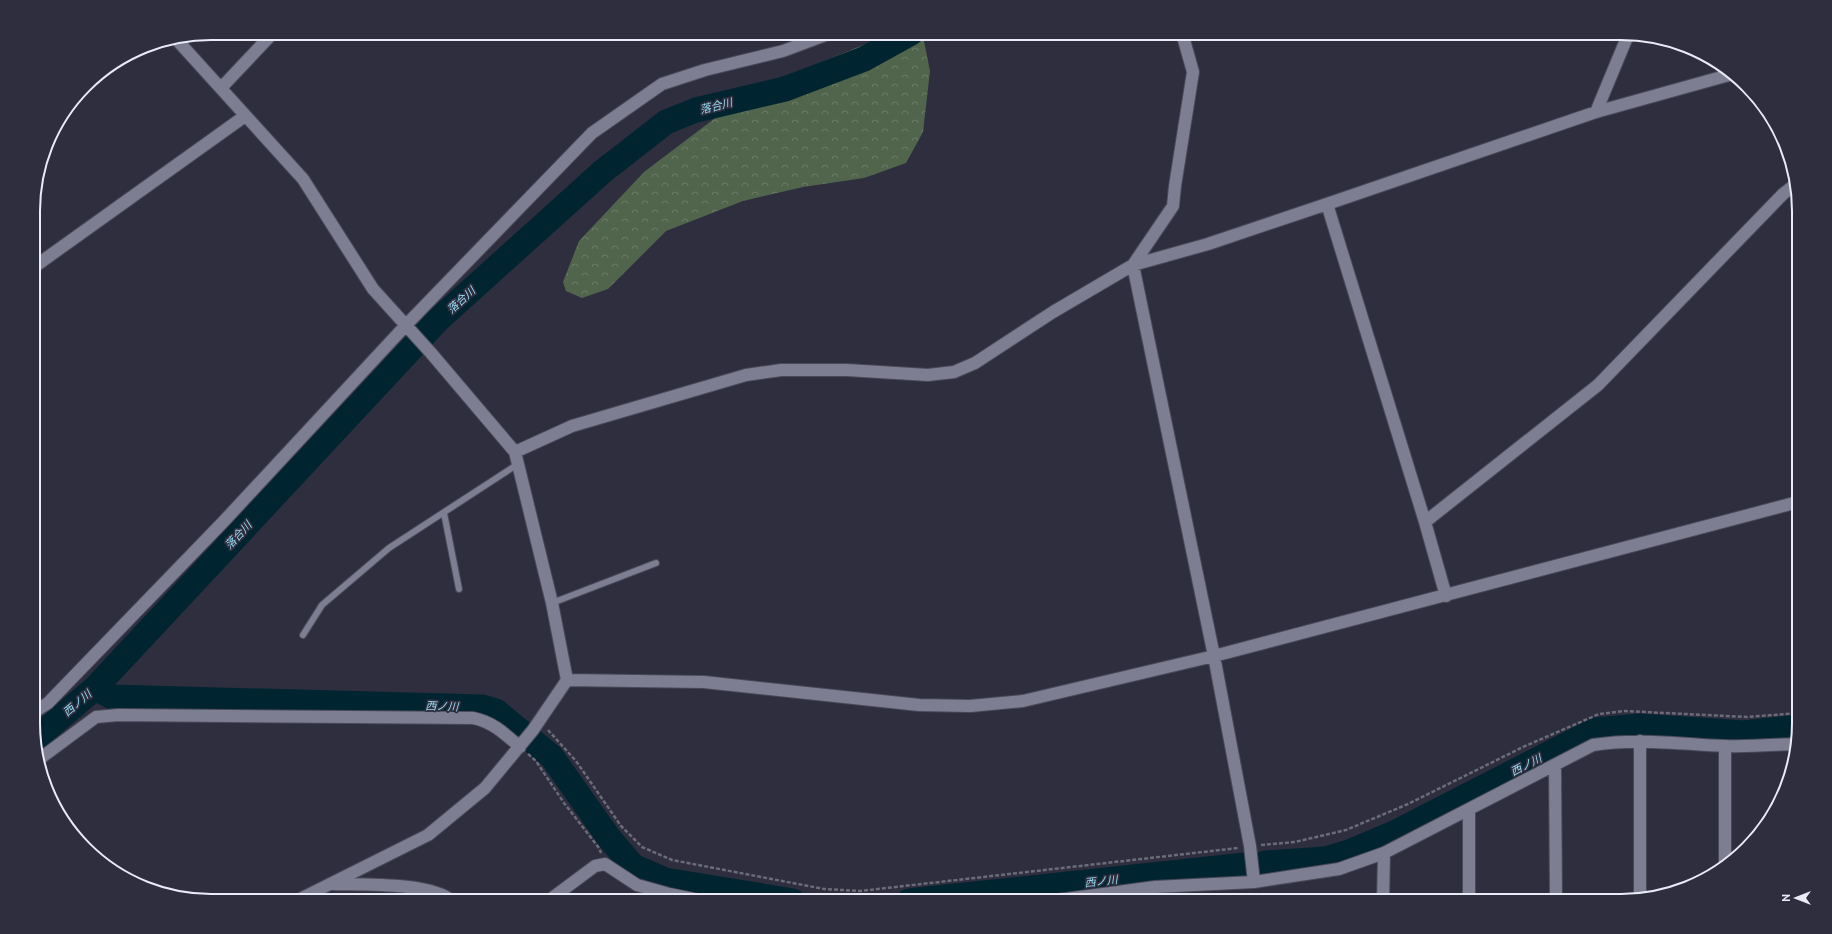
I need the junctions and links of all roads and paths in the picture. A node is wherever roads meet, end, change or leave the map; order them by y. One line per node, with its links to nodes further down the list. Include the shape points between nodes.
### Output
1 (266, 40): 7 (street)
2 (813, 40): 14 (street, via 783,52 705,70 662,84 592,133)
3 (1184, 40): 13 (street, via 1193,72 1173,206)
4 (1626, 40): 8 (street)
5 (179, 43): 7 (street)
6 (1726, 76): 8 (street)
7 (221, 88): 9 (street)
8 (1596, 112): 11 (street)
9 (245, 116): 12 (street); 14 (street, via 303,179 373,289)
10 (1791, 188): 19 (street, via 1598,385)
11 (1327, 204): 13 (street, via 1208,244); 19 (street)
12 (40, 263)
13 (1133, 265): 15 (street, via 1053,312 975,363 954,372 928,375 847,370 781,370 746,375 572,426); 25 (street)
14 (407, 327): 15 (street); 27 (street, via 224,521 48,703)
15 (515, 452): 16 (street)
16 (518, 464): 18 (lane); 23 (street)
17 (1792, 504): 22 (street)
18 (444, 513): 21 (lane); 24 (lane, via 389,548 322,605)
19 (1425, 522): 22 (street)
20 (656, 563): 23 (lane)
21 (459, 589)
22 (1446, 596): 25 (street)
23 (552, 603): 26 (street)
24 (303, 635)
25 (1214, 656): 26 (street, via 1023,701 970,706 919,705 704,682); 37 (street)
26 (567, 680): 29 (street)
27 (40, 708)
28 (1792, 714): 37 (path, via 1747,717 1624,711 1599,714 1523,747 1408,804 1346,830 1295,842)
29 (536, 725): 31 (street); 37 (path, via 576,761 621,826 642,847 672,860 824,889 860,891)
30 (1640, 741): 33 (street); 35 (street, via 1618,741 1593,746); 43 (street)
31 (522, 744): 34 (street, via 486,721 474,718 118,714 96,717); 40 (path, via 599,848); 42 (street, via 485,788 428,835)
32 (1791, 744): 33 (street)
33 (1725, 746): 39 (street)
34 (43, 756)
35 (1555, 766): 36 (street); 51 (street)
36 (1469, 809): 38 (street); 50 (street)
37 (1250, 846): 41 (street)
38 (1384, 853): 41 (street, via 1339,869); 49 (street)
39 (1724, 860)
40 (605, 864): 46 (street, via 595,866); 47 (street, via 637,885)
41 (1254, 882): 48 (street, via 1155,887)
42 (332, 884): 44 (street); 45 (street, via 416,888)
43 (1640, 893)
44 (311, 894)
45 (441, 894)
46 (560, 894)
47 (668, 894)
48 (1103, 894)
49 (1383, 894)
50 (1469, 894)
51 (1556, 894)

